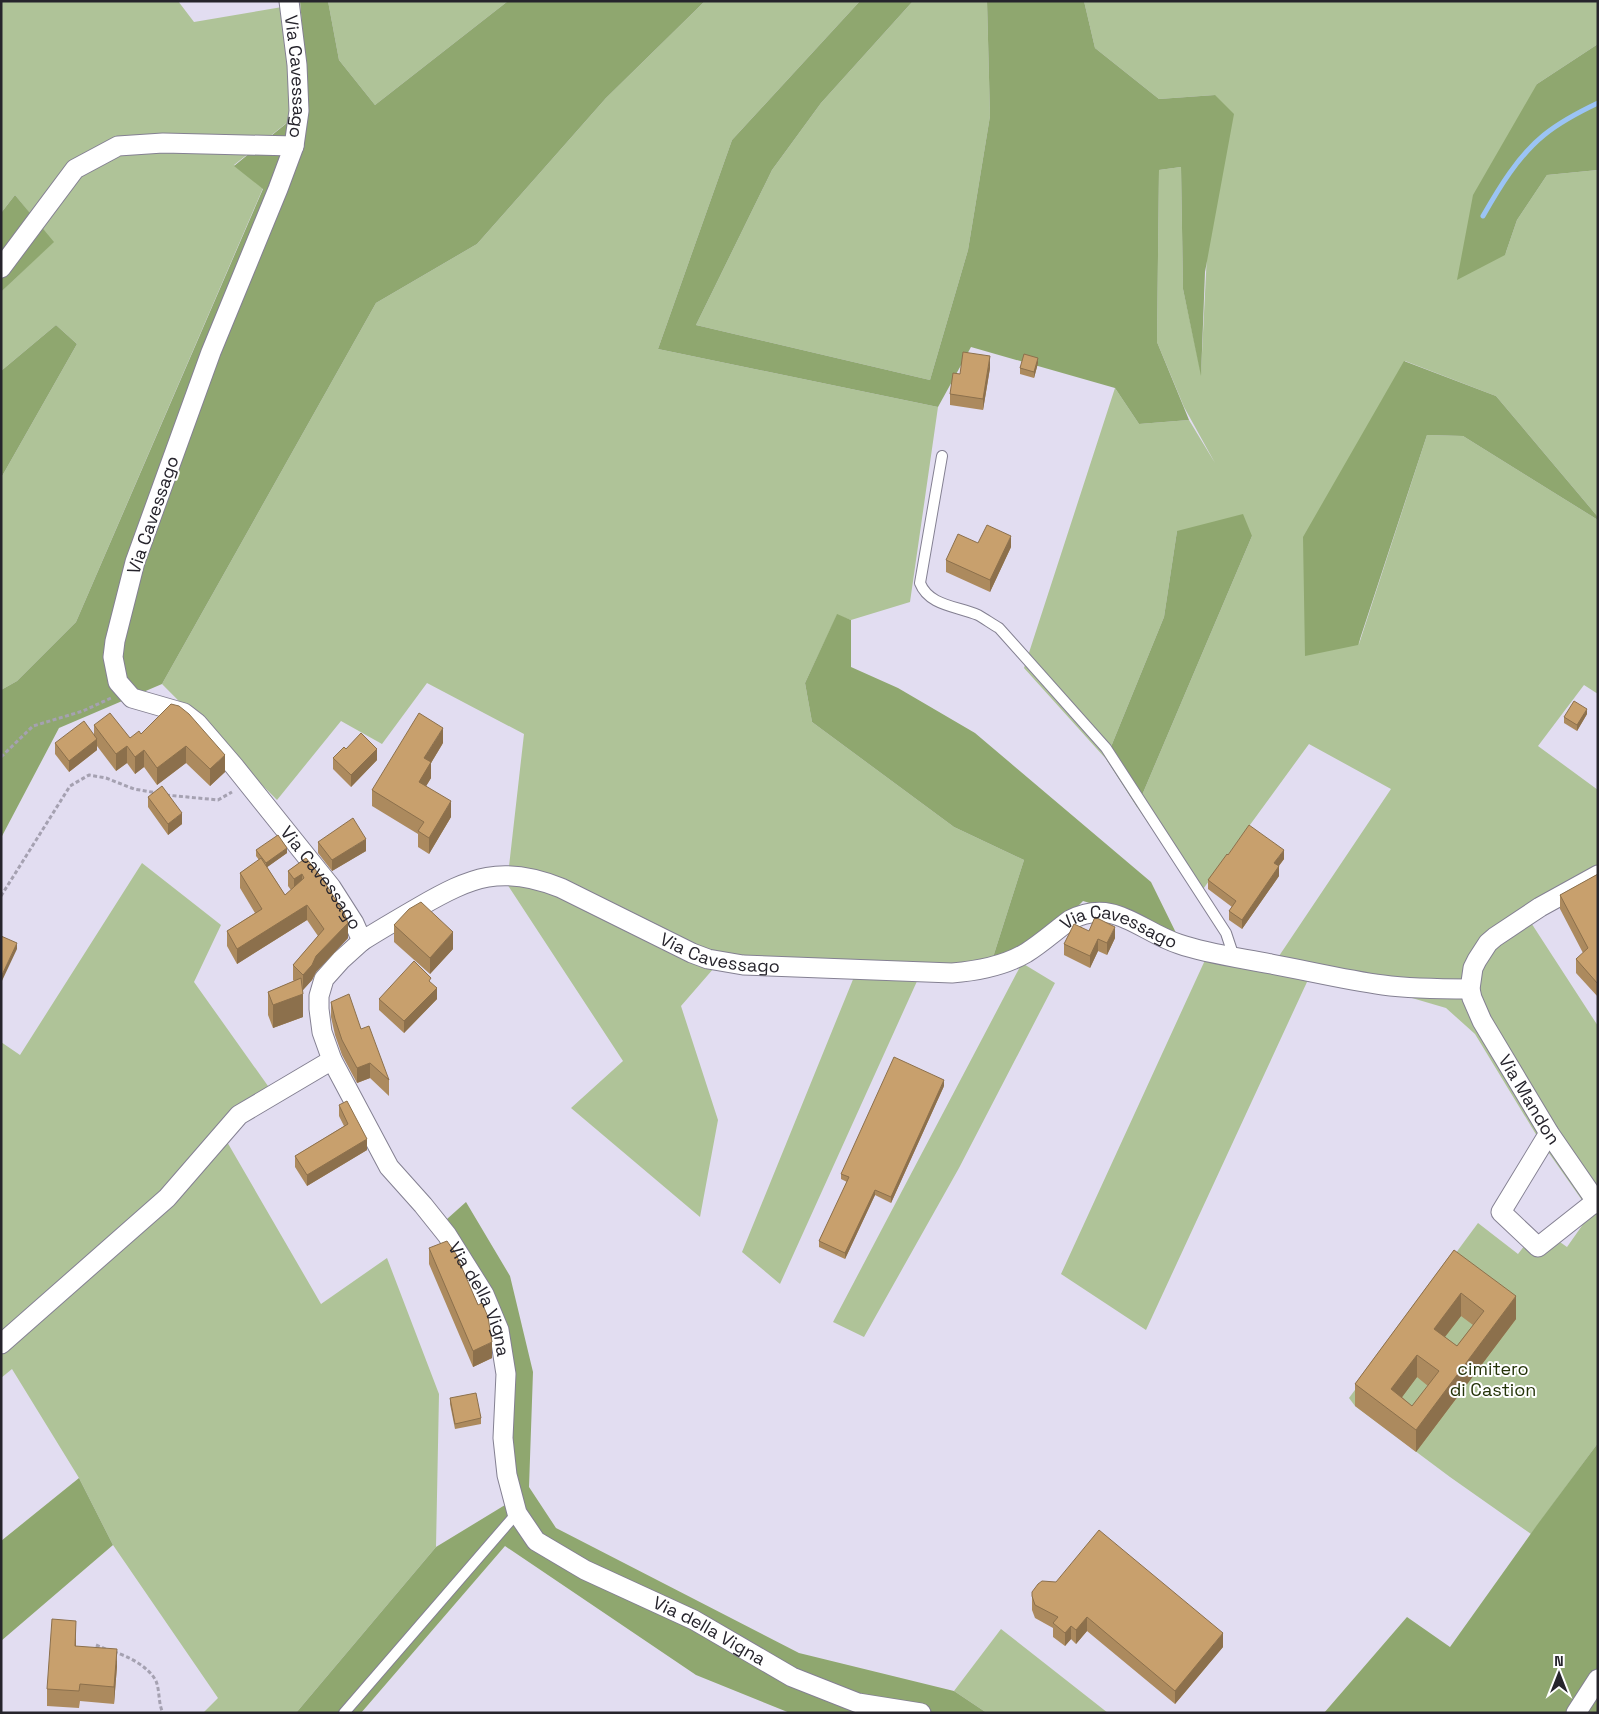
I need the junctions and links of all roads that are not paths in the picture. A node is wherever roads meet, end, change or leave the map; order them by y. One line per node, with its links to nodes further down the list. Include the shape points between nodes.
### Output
1 (289, 1): 2 (street, Via Cavessago, via 299,111)
2 (294, 146): 3 (street, via 163,143 118,146 75,169); 6 (street, Via Cavessago, via 211,352 135,562 113,657 118,682 132,698 192,718 331,887)
3 (1, 268)
4 (942, 456): 7 (lane, via 920,583 923,591 935,601 979,616 999,628 1106,748 1226,933)
5 (1598, 875): 8 (street, via 1540,907 1488,943 1473,968)
6 (362, 940): 7 (street, Via Cavessago, via 470,881 514,875 561,888 708,959 742,965 967,972 1024,954 1070,920 1096,912 1117,914 1178,943); 9 (street, Via della Vigna, via 324,979 319,996 322,1032)
7 (1234, 956): 8 (street, Via Cavessago, via 1384,985)
8 (1470, 989): 10 (street, Via Mandon, via 1482,1021)
9 (332, 1060): 12 (street, via 239,1115 167,1198); 13 (street, Via della Vigna, via 390,1167 447,1235 484,1294 499,1330 506,1374 503,1438 507,1475)
10 (1550, 1133): 11 (street, Via Mandon); 11 (street, via 1501,1212 1538,1247)
11 (1596, 1203)
12 (1, 1344)
13 (517, 1513): 15 (lane); 16 (street, Via della Vigna, via 536,1541 585,1570 694,1620 792,1677 858,1703)
14 (1598, 1679): 17 (street)
15 (344, 1713)
16 (921, 1713)
17 (1576, 1713)

